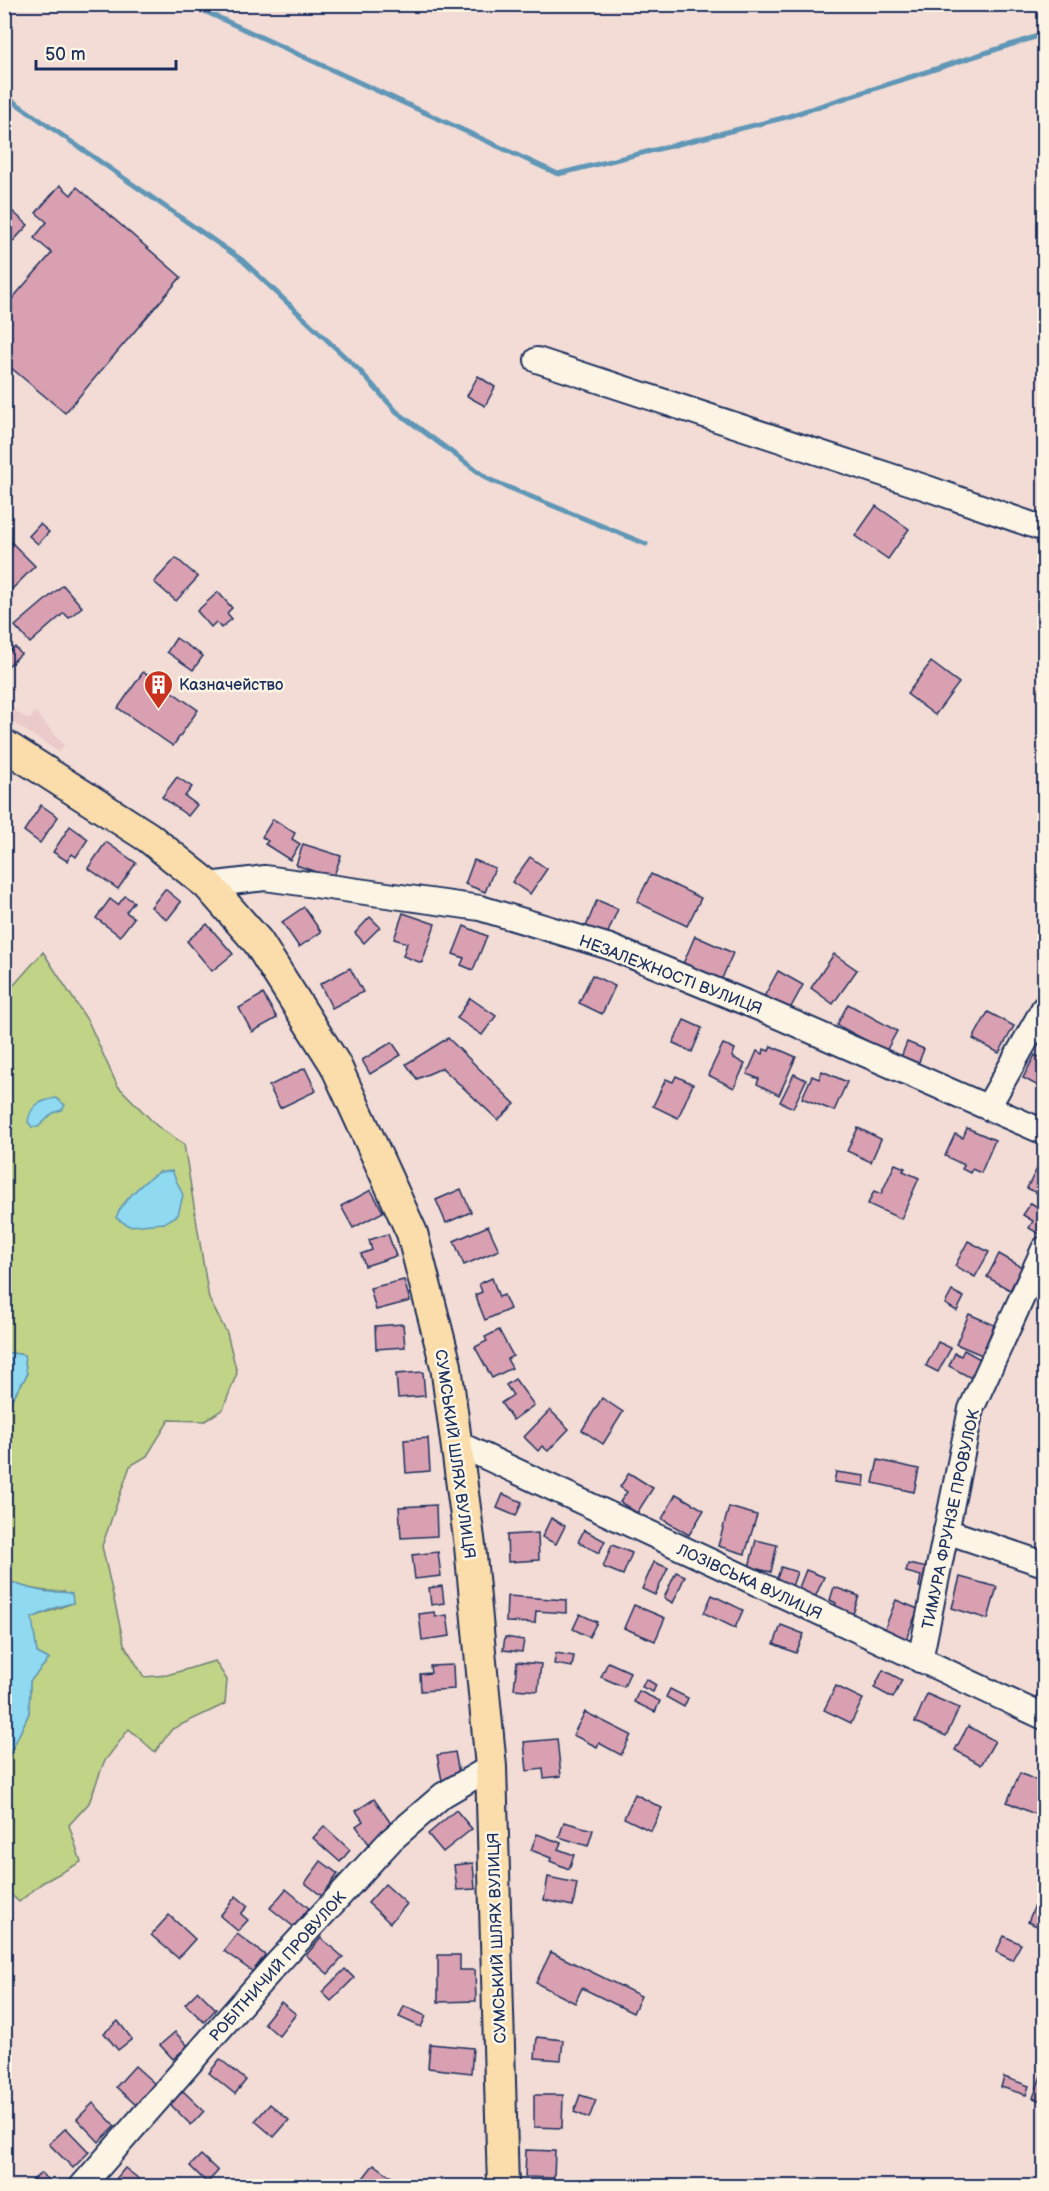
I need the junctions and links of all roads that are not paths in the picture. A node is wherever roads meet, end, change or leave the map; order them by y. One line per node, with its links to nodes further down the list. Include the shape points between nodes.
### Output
1 (537, 360): 2 (street)
2 (1044, 529)
3 (4, 745): 4 (main road, СУМСЬКИЙ ШЛЯХ ВУЛИЦЯ, via 148,837)
4 (208, 885): 6 (street, НЕЗАЛЕЖНОСТІ ВУЛИЦЯ, via 265,878 480,908 610,947); 9 (main road, СУМСЬКИЙ ШЛЯХ ВУЛИЦЯ, via 258,942 335,1064 412,1233 446,1366)
5 (1044, 1008): 6 (street)
6 (988, 1107): 7 (street, НЕЗАЛЕЖНОСТІ ВУЛИЦЯ)
7 (1044, 1132)
8 (1044, 1249): 10 (street, ТИМУРА ФРУНЗЕ ПРОВУЛОК, via 971,1409)
9 (456, 1443): 12 (street, ЛОЗІВСЬКА ВУЛИЦЯ); 14 (main road, СУМСЬКИЙ ШЛЯХ ВУЛИЦЯ)
10 (946, 1531): 11 (street); 12 (street, ТИМУРА ФРУНЗЕ ПРОВУЛОК)
11 (1044, 1564)
12 (920, 1660): 13 (street, ЛОЗІВСЬКА ВУЛИЦЯ)
13 (1044, 1717)
14 (491, 1767): 15 (street, РОБІТНИЧИЙ ПРОВУЛОК, via 443,1795 391,1840 272,1969); 16 (main road, СУМСЬКИЙ ШЛЯХ ВУЛИЦЯ)
15 (82, 2187)
16 (503, 2187)

